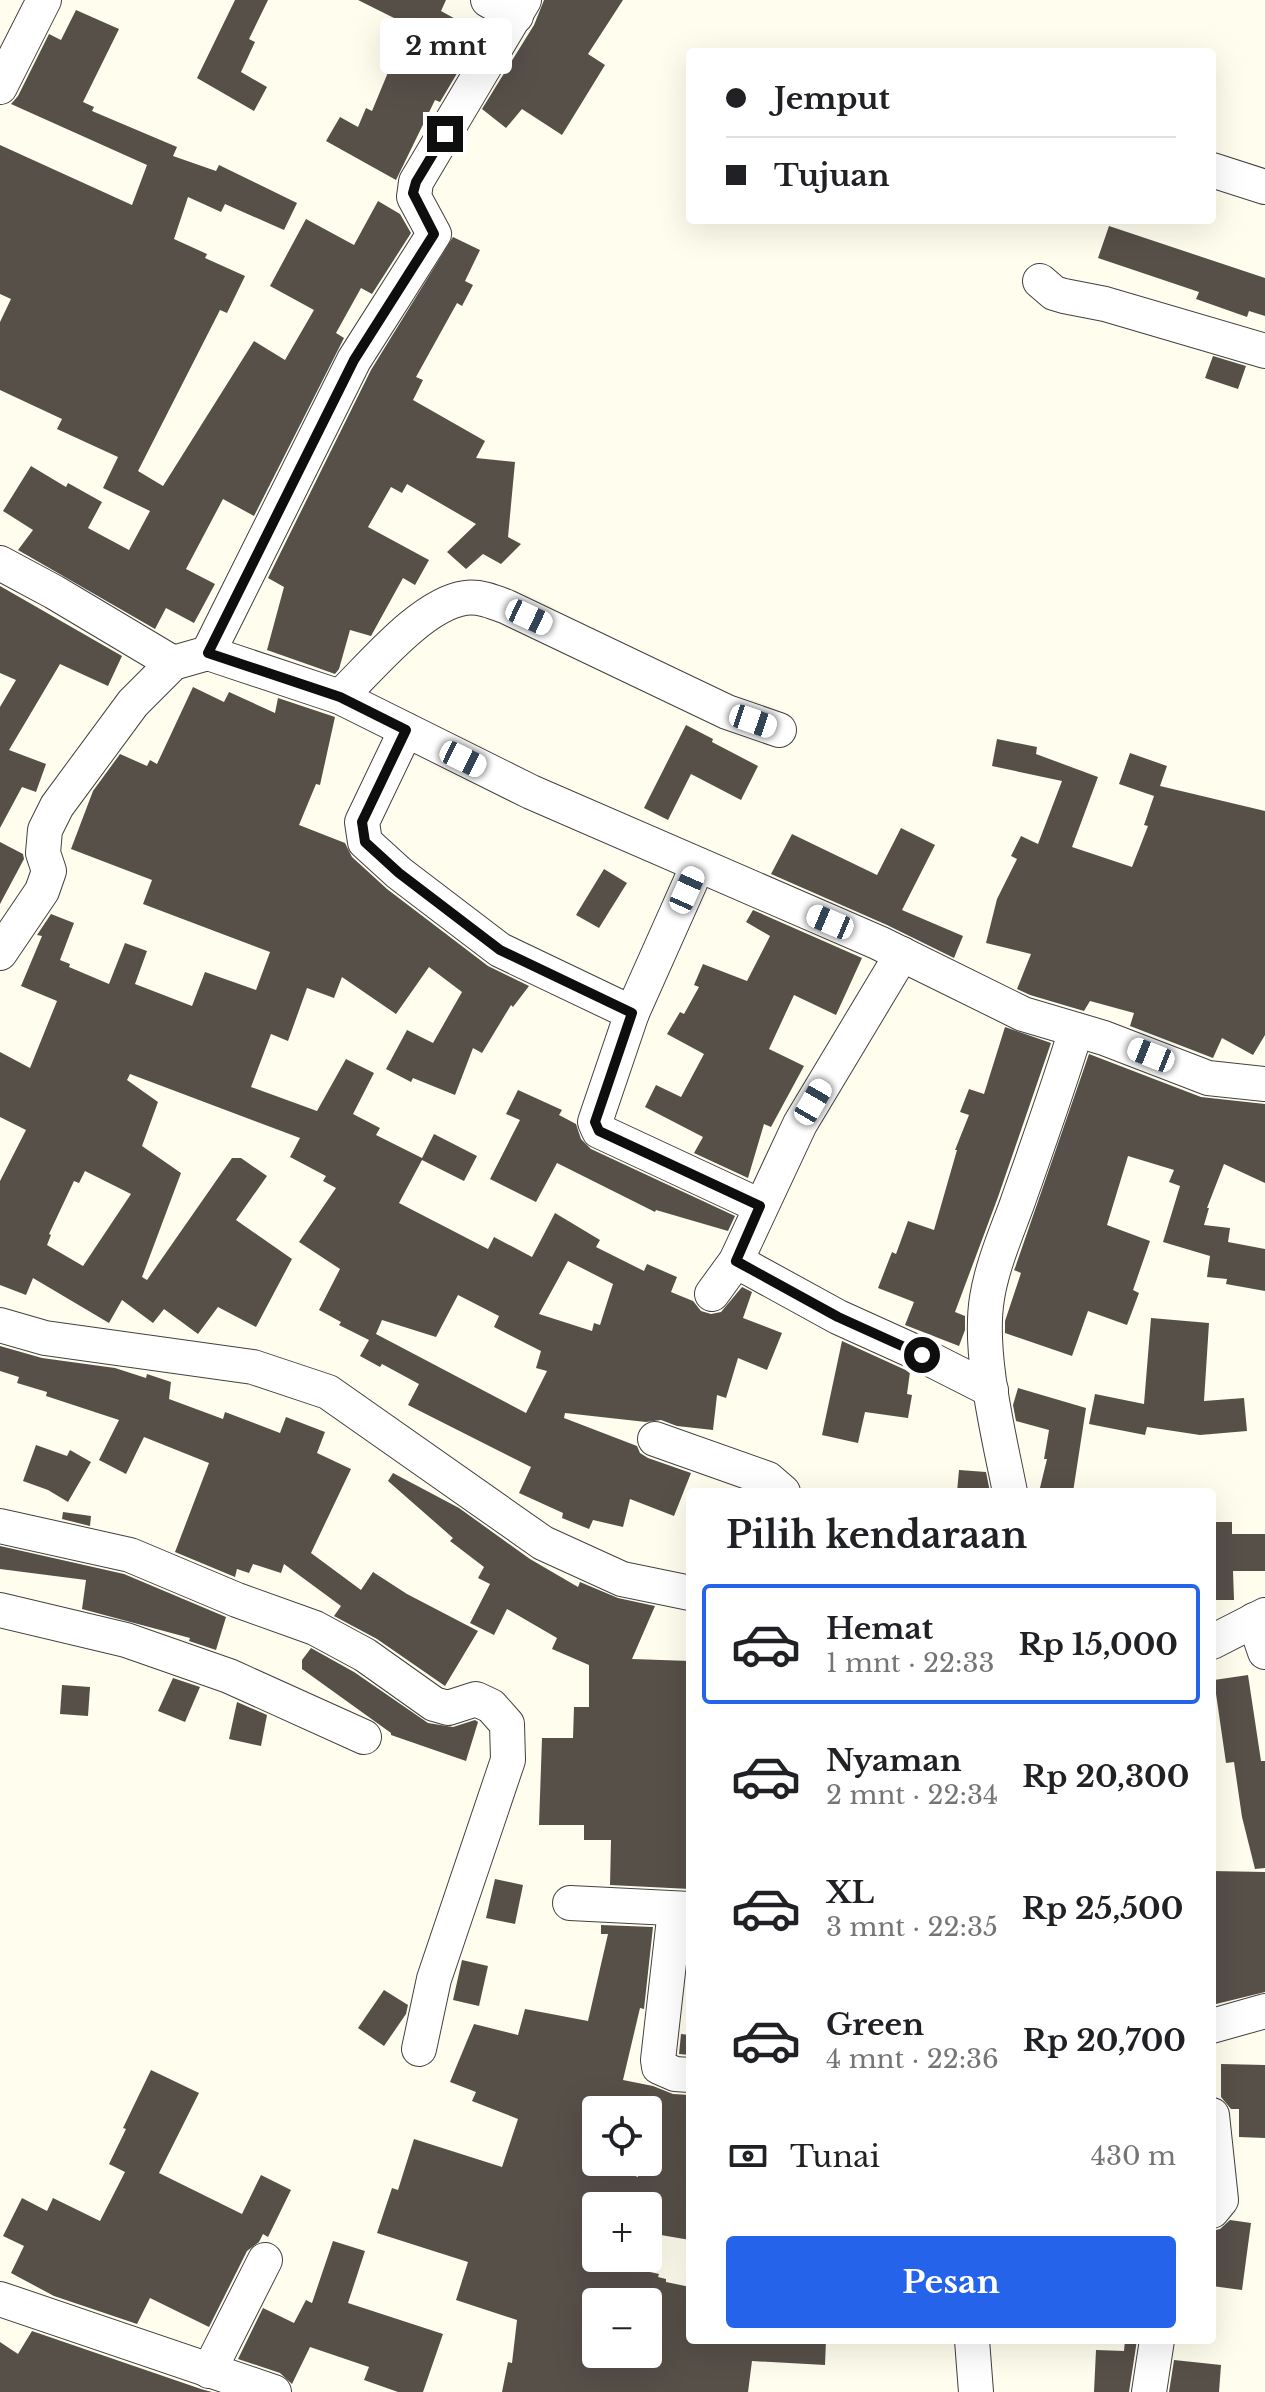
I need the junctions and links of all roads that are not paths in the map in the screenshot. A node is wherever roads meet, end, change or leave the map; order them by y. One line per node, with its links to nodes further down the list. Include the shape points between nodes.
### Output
1 (44, 0): 3 (street)
2 (509, 5): 9 (street, via 416,182 414,197 434,234 354,360)
3 (0, 87)
4 (1216, 171): 5 (street)
5 (1265, 187)
6 (1040, 281): 7 (street, via 1054,293)
7 (1265, 351)
8 (0, 563): 10 (street)
9 (208, 653): 10 (street); 11 (street)
10 (173, 663): 15 (street, via 111,729 57,806 45,830 43,853 49,871 42,891)
11 (340, 697): 12 (street); 13 (street, via 433,612 475,598 507,607 727,712)
12 (406, 730): 14 (street); 17 (street, via 362,822 365,842 500,950)
13 (779, 730)
14 (698, 865): 16 (street); 17 (street)
15 (0, 953)
16 (902, 954): 18 (street, via 1023,1014); 20 (street, via 800,1124)
17 (632, 1013): 20 (street, via 595,1122 599,1131)
18 (1076, 1030): 19 (street, via 1208,1078); 24 (street, via 987,1297)
19 (1265, 1084)
20 (760, 1206): 21 (street)
21 (736, 1261): 22 (street); 24 (street)
22 (712, 1294)
23 (0, 1325): 29 (street, via 45,1338 253,1367 328,1392 543,1543 622,1579)
24 (991, 1390): 27 (street)
25 (655, 1439): 26 (street, via 768,1479)
26 (778, 1488)
27 (1009, 1488)
28 (0, 1526): 40 (street, via 130,1555 315,1628 365,1655 434,1704 455,1708 476,1699 507,1724 508,1760 434,1979)
29 (686, 1592)
30 (0, 1610): 34 (street, via 126,1640 229,1676)
31 (1260, 1617): 32 (street); 33 (street)
32 (1216, 1640)
33 (1265, 1652)
34 (364, 1737)
35 (570, 1903): 36 (street)
36 (683, 1909): 37 (street)
37 (679, 1979): 41 (street, via 658,2060 659,2067)
38 (1265, 2011): 39 (street)
39 (1216, 2025)
40 (419, 2049)
41 (686, 2074)
42 (1216, 2153): 43 (street, via 1221,2200)
43 (1216, 2206)
44 (265, 2260): 48 (street)
45 (0, 2299): 48 (street)
46 (972, 2344): 50 (street)
47 (1156, 2344): 51 (street)
48 (209, 2371): 49 (street)
49 (274, 2392)
50 (976, 2392)
51 (1149, 2392)

